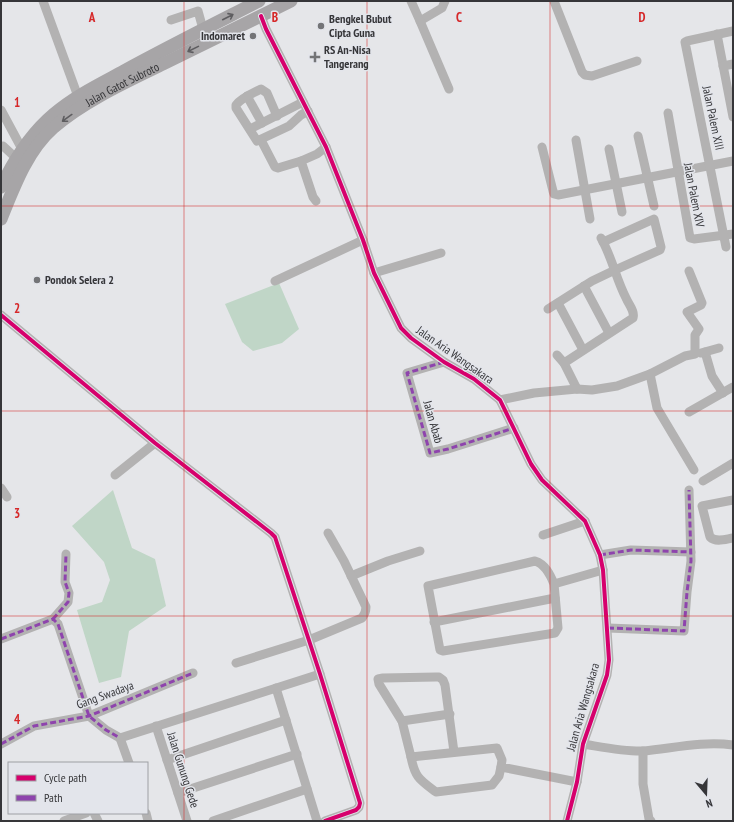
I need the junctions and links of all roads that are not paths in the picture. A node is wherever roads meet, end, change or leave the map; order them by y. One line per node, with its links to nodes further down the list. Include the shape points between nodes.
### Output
1 (43, 1): 19 (street)
2 (259, 1): 10 (highway, Jalan Gatot Subroto, one-way to 2)
3 (291, 1): 7 (highway, Jalan Gatot Subroto)
4 (412, 1): 9 (street)
5 (445, 1): 9 (street, via 442,8)
6 (554, 1): 13 (street, via 585,75 592,76)
7 (261, 16): 19 (highway, Jalan Gatot Subroto, one-way to 19, via 138,76); 20 (street, Jalan Aria Wangsakara)
8 (171, 20): 10 (street, via 198,11)
9 (420, 21): 16 (street)
10 (203, 29): 19 (highway, Jalan Gatot Subroto)
11 (733, 31): 12 (street)
12 (717, 34): 15 (street); 38 (street, Jalan Palem XIII, via 685,42)
13 (637, 60)
14 (733, 64): 15 (street)
15 (723, 66): 18 (street)
16 (449, 89)
17 (247, 96): 24 (street, via 264,90); 26 (street); 27 (street, via 236,107)
18 (731, 97): 25 (street)
19 (80, 101): 35 (highway, Jalan Gatot Subroto, via 54,114); 47 (highway, Jalan Gatot Subroto, one-way to 47, via 34,150 20,172)
20 (303, 102): 22 (street, Jalan Aria Wangsakara); 24 (street)
21 (1, 110): 35 (street)
22 (308, 111): 29 (street, via 290,126); 32 (street, Jalan Aria Wangsakara)
23 (668, 113): 39 (street, Jalan Palem XIV)
24 (277, 116): 26 (street)
25 (733, 117)
26 (262, 123): 27 (street)
27 (250, 129): 29 (street, via 257,141)
28 (638, 136): 40 (street)
29 (261, 140): 36 (street, via 275,167)
30 (576, 140): 43 (street)
31 (2, 146): 35 (street)
32 (326, 147): 36 (street); 50 (street, Jalan Aria Wangsakara)
33 (542, 147): 43 (street, via 554,194)
34 (609, 149): 41 (street)
35 (19, 153): 42 (highway, Jalan Gatot Subroto)
36 (301, 161): 44 (street)
37 (733, 161): 38 (street)
38 (710, 165): 39 (street); 49 (street, Jalan Palem XIII)
39 (678, 171): 40 (street); 49 (street, Jalan Palem XIV, via 690,238)
40 (648, 177): 41 (street); 45 (street)
41 (616, 183): 43 (street); 46 (street)
42 (1, 187)
43 (585, 189): 48 (street)
44 (316, 201)
45 (654, 206)
46 (622, 212)
47 (1, 219)
48 (590, 219)
49 (728, 234): 51 (street, Jalan Palem XIII)
50 (363, 240): 55 (street, Jalan Aria Wangsakara); 56 (street)
51 (726, 247)
52 (441, 253): 55 (street)
53 (615, 270): 53 (street, via 661,249 654,219 602,240); 57 (street); 61 (street, via 619,286 634,317)
54 (689, 271): 65 (street, via 702,303 687,312 699,328 695,335)
55 (374, 273): 67 (street, Jalan Aria Wangsakara, via 401,328)
56 (275, 281)
57 (584, 286): 58 (street); 61 (street)
58 (558, 303): 59 (street); 63 (street)
59 (548, 309)
60 (1, 315): 76 (street)
61 (609, 334): 63 (street)
62 (720, 348): 64 (street)
63 (583, 350): 68 (street)
64 (705, 352): 65 (street); 72 (street, via 712,376)
65 (695, 354): 69 (street, via 685,356)
66 (557, 355): 68 (street)
67 (444, 362): 73 (street, Jalan Aria Wangsakara, via 474,379); 75 (street, Jalan Abab, via 407,373 430,453)
68 (564, 363): 71 (street)
69 (650, 374): 71 (street, via 617,386 592,390); 78 (street, via 657,408)
70 (733, 387): 72 (street)
71 (577, 389): 73 (street, via 534,393)
72 (723, 393): 74 (street)
73 (500, 400): 75 (street, Jalan Aria Wangsakara)
74 (689, 412)
75 (514, 428): 85 (street, Jalan Aria Wangsakara, via 531,464 542,480)
76 (155, 443): 79 (street); 101 (street, via 275,537)
77 (733, 463): 80 (street)
78 (694, 470)
79 (115, 475)
80 (703, 481)
81 (1, 488): 83 (street)
82 (690, 490): 90 (street)
83 (7, 497)
84 (733, 500): 88 (street, via 702,506 710,537 713,540)
85 (585, 521): 87 (street); 92 (street, Jalan Aria Wangsakara)
86 (328, 533): 94 (street)
87 (543, 535)
88 (733, 538)
89 (420, 552): 94 (street)
90 (691, 552): 92 (street, via 632,550); 99 (street, via 684,631)
91 (66, 554): 97 (street, via 64,582 69,593 68,602)
92 (600, 555): 93 (street, Jalan Aria Wangsakara)
93 (603, 570): 95 (street); 99 (street, Jalan Aria Wangsakara)
94 (351, 576): 101 (street, via 366,612 362,618)
95 (554, 584): 96 (street); 98 (street, via 549,572 535,561 428,586)
96 (556, 598): 98 (street); 98 (street, via 558,628 553,634 443,651 440,650)
97 (52, 619): 100 (street); 107 (street, via 58,624)
98 (434, 622)
99 (608, 628): 113 (street, Jalan Aria Wangsakara, via 607,675)
100 (1, 639)
101 (309, 640): 102 (street); 104 (street)
102 (236, 663)
103 (193, 673): 107 (street, Gang Swadaya)
104 (320, 674): 105 (street); 130 (street, via 360,803 356,810)
105 (276, 688): 108 (street); 110 (street)
106 (450, 714): 109 (street); 109 (street, via 445,685 439,677 378,679 378,684); 116 (street)
107 (89, 716): 111 (street); 112 (street, Gang Swadaya, via 34,726)
108 (286, 720): 117 (street); 119 (street)
109 (402, 721): 118 (street)
110 (156, 726): 111 (street); 119 (street, Jalan Gunung Gede)
111 (120, 738): 120 (street)
112 (1, 744)
113 (583, 744): 115 (street); 122 (street, Jalan Aria Wangsakara)
114 (733, 745): 115 (street, via 698,744)
115 (643, 751): 132 (street, via 643,784)
116 (454, 752): 118 (street); 121 (street, via 497,748 502,760)
117 (296, 754): 123 (street); 124 (street)
118 (411, 757): 121 (street, via 418,778 436,792 492,785 499,776)
119 (167, 760): 124 (street, Jalan Gunung Gede)
120 (129, 762)
121 (501, 767): 122 (street)
122 (577, 782): 131 (street, Jalan Aria Wangsakara)
123 (307, 789): 128 (street); 129 (street)
124 (178, 793): 127 (street, Jalan Gunung Gede)
125 (83, 814): 126 (street)
126 (64, 821)
127 (187, 821)
128 (213, 821)
129 (317, 821)
130 (327, 821)
131 (567, 821)
132 (651, 821)

